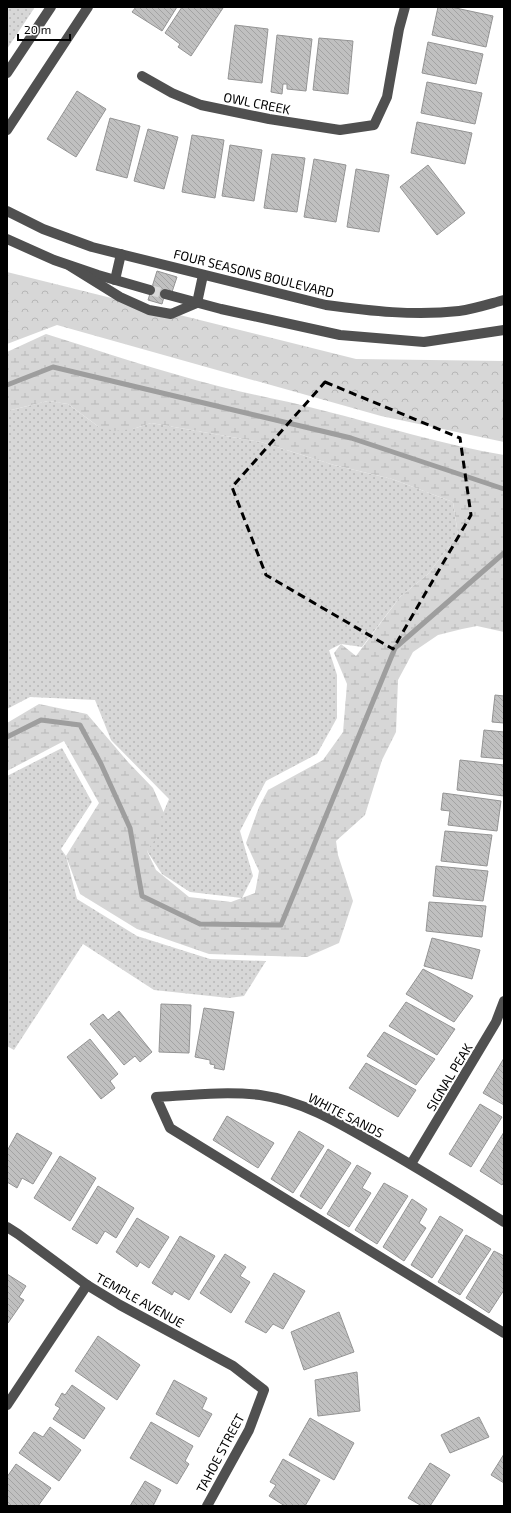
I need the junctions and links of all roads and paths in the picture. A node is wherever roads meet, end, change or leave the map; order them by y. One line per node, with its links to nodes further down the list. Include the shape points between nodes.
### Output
1 (51, 7): 4 (street)
2 (88, 7): 6 (street)
3 (405, 7): 5 (street, OWL CREEK, via 387,97 374,125 340,130 201,105 172,93)
4 (7, 73)
5 (142, 76)
6 (7, 130)
7 (7, 211): 9 (street, FOUR SEASONS BOULEVARD, via 67,238)
8 (7, 238): 10 (street)
9 (121, 254): 11 (street, FOUR SEASONS BOULEVARD); 12 (street)
10 (70, 266): 12 (street); 16 (street, via 120,297 149,310 171,314)
11 (203, 275): 15 (street, FOUR SEASONS BOULEVARD, via 326,306 362,310 426,313 460,311); 16 (street)
12 (115, 280): 13 (street)
13 (150, 290)
14 (165, 294): 16 (street)
15 (504, 300)
16 (197, 303): 17 (street, via 340,335 424,342)
17 (504, 330)
18 (504, 1001): 19 (street, SIGNAL PEAK, via 496,1022)
19 (411, 1164): 20 (street, WHITE SANDS); 23 (street, WHITE SANDS, via 339,1123 283,1100 240,1094 156,1097 170,1128)
20 (504, 1222)
21 (7, 1227): 22 (street, TEMPLE AVENUE)
22 (87, 1285): 24 (street, TEMPLE AVENUE, via 233,1366); 25 (street)
23 (504, 1331)
24 (264, 1390): 26 (street, TAHOE STREET, via 249,1430)
25 (7, 1405)
26 (207, 1506)

